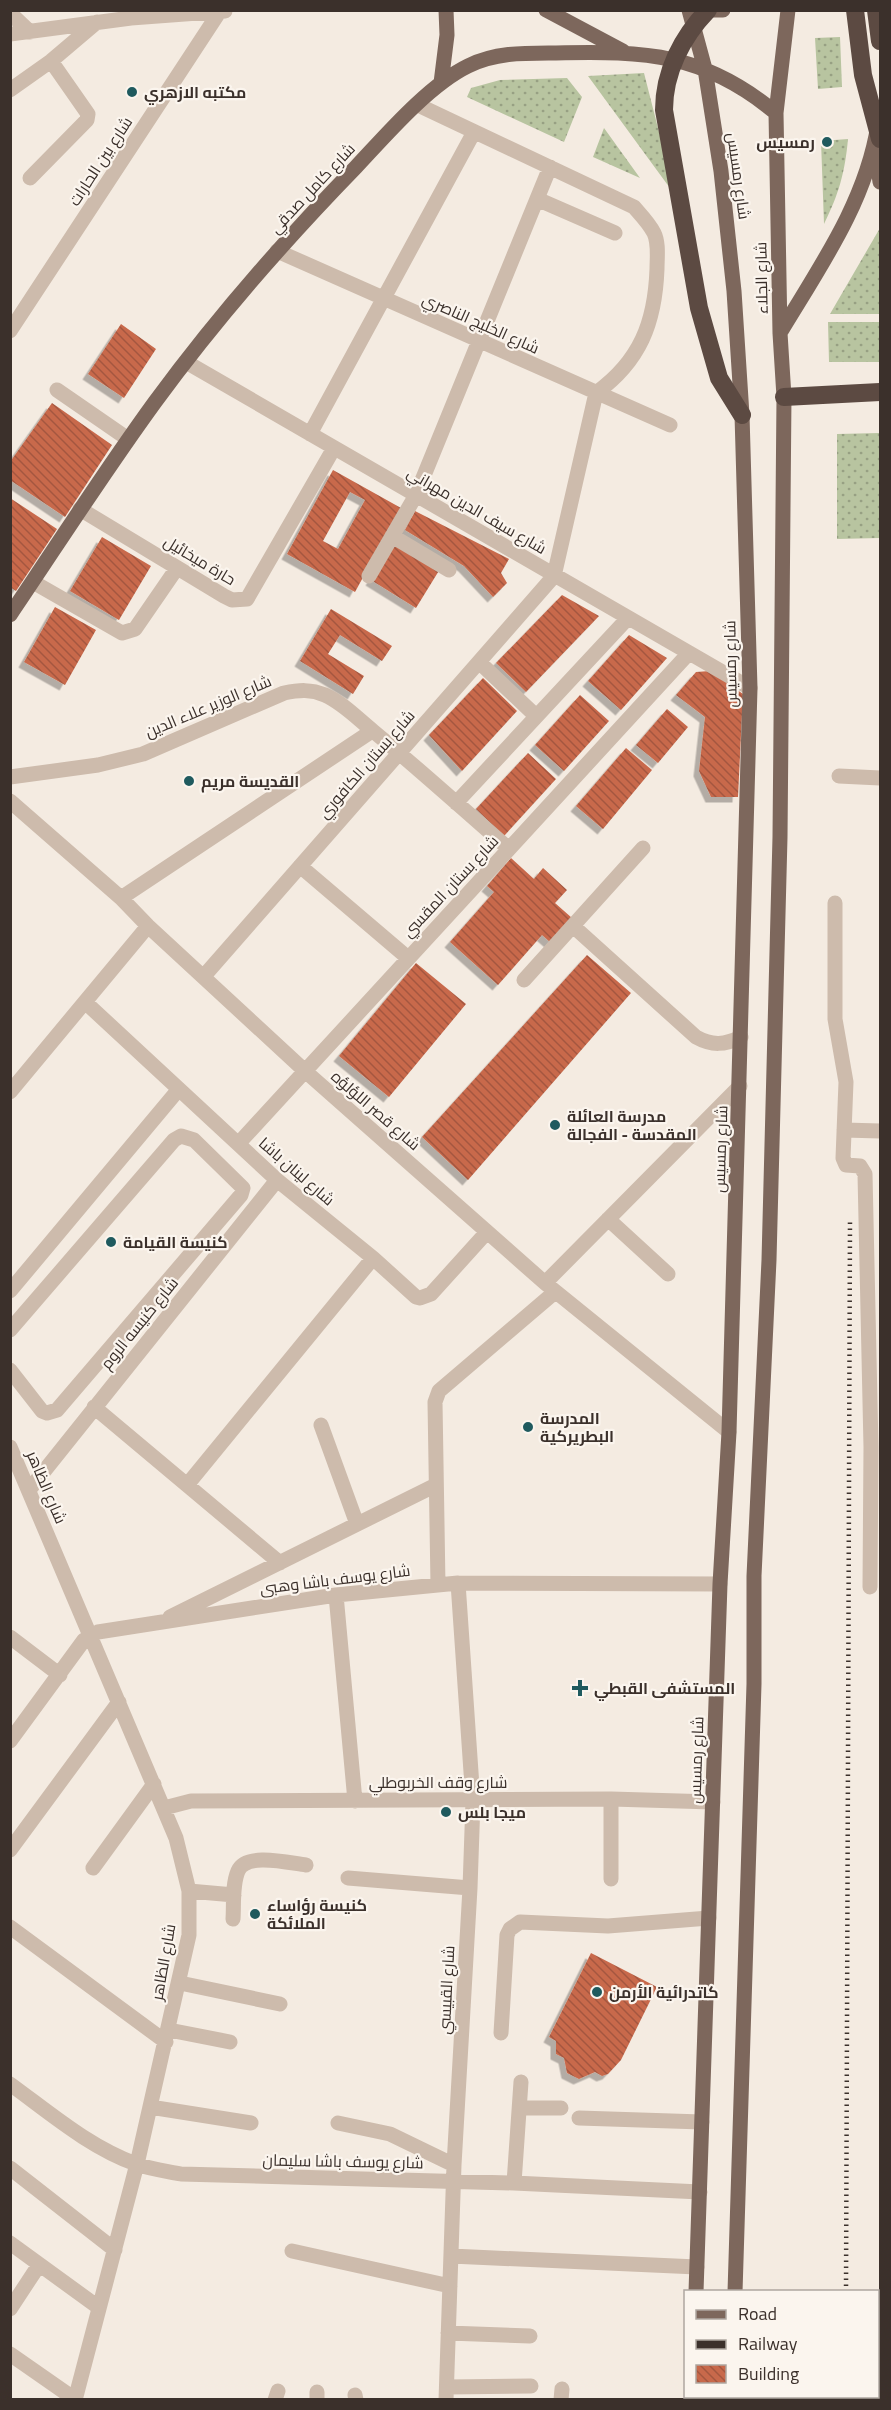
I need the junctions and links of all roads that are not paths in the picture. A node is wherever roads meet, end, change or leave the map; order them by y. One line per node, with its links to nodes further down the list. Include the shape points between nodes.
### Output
1 (446, 10): 19 (main road)
2 (546, 10): 16 (main road)
3 (689, 10): 18 (main road, شارع رمسيس)
4 (709, 10): 5 (main road); 41 (highway, via 677,52 664,102 699,308 718,378)
5 (723, 10)
6 (788, 10): 23 (main road, شارع الجلاء)
7 (855, 10): 25 (highway, via 863,75)
8 (876, 10): 15 (highway)
9 (224, 11): 11 (street); 33 (street, شارع بين الحارات)
10 (10, 13): 13 (street)
11 (136, 14): 12 (street)
12 (97, 22): 13 (street); 17 (street)
13 (30, 32): 14 (street)
14 (10, 34)
15 (880, 41)
16 (625, 52): 18 (main road, شارع كامل صدقي, via 670,58); 19 (main road, شارع كامل صدقي, via 501,55 469,65)
17 (51, 61): 20 (street); 27 (street, via 88,114 87,120)
18 (705, 69): 23 (main road, شارع كامل صدقي, via 742,88); 41 (main road, شارع رمسيس, via 728,226)
19 (441, 83): 21 (main road, شارع كامل صدقي)
20 (10, 90)
21 (418, 105): 24 (street); 31 (main road, شارع كامل صدقي)
22 (880, 108): 25 (main road, شارع الجلاء)
23 (776, 113): 34 (main road, شارع الجلاء)
24 (474, 132): 26 (street); 32 (street)
25 (878, 141): 28 (main road); 34 (main road, شارع الجلاء, via 842,229)
26 (550, 167): 29 (street); 39 (street, via 634,207 655,235 657,280 648,329 614,380)
27 (30, 178)
28 (880, 182)
29 (537, 199): 30 (street); 35 (street)
30 (615, 233)
31 (277, 251): 32 (street, شارع الخليج الناصري); 36 (main road, شارع كامل صدقي)
32 (383, 299): 35 (street, شارع الخليج الناصري); 43 (street)
33 (10, 331)
34 (780, 333): 40 (main road)
35 (479, 342): 39 (street, شارع الخليج الناصري); 46 (street)
36 (186, 362): 43 (street, شارع سيف الدين مهراني); 44 (main road, شارع كامل صدقي)
37 (57, 390): 44 (street)
38 (880, 392): 40 (highway)
39 (596, 393): 42 (street, شارع الخليج الناصري); 52 (street)
40 (784, 397): 162 (main road, via 780,837 769,1260 754,1576)
41 (742, 416): 58 (main road, شارع رمسيس)
42 (670, 425)
43 (310, 434): 45 (street, شارع سيف الدين مهراني)
44 (128, 439): 47 (main road, شارع كامل صدقي)
45 (334, 448): 46 (street, شارع سيف الدين مهراني); 49 (street, حارة ميخائيل, via 247,599 232,600)
46 (416, 495): 48 (street); 52 (street, شارع سيف الدين مهراني)
47 (80, 509): 49 (street, حارة ميخائيل); 53 (main road, شارع كامل صدقي)
48 (392, 536): 50 (street); 51 (street)
49 (177, 568): 53 (street, via 135,629 127,634)
50 (448, 570)
51 (369, 576)
52 (554, 576): 55 (street, شارع سيف الدين مهراني); 57 (street, شارع بستان الكافوري)
53 (33, 582): 54 (main road, شارع كامل صدقي)
54 (10, 615)
55 (628, 618): 56 (street, شارع سيف الدين مهراني); 59 (street)
56 (689, 653): 58 (street, شارع سيف الدين مهراني); 68 (street, شارع بستان المقسي)
57 (479, 662): 59 (street); 61 (street, شارع بستان الكافوري)
58 (750, 688): 78 (main road, شارع رمسيس)
59 (536, 716): 66 (street)
60 (372, 730): 61 (street, شارع الوزير علاء الدين); 63 (street, شارع الوزير علاء الدين, via 326,696 298,690 132,757); 70 (street)
61 (400, 753): 66 (street, شارع الوزير علاء الدين); 69 (street, شارع بستان الكافوري)
62 (839, 776): 64 (street)
63 (10, 777)
64 (880, 778)
65 (10, 801): 70 (street, شارع قصر اللؤلؤه)
66 (456, 803): 68 (street, شارع الوزير علاء الدين)
67 (643, 848): 73 (street)
68 (509, 849): 74 (street, شارع بستان المقسي)
69 (300, 866): 74 (street); 75 (street, شارع بستان الكافوري)
70 (121, 898): 72 (street, شارع قصر اللؤلؤه)
71 (835, 903): 83 (street, via 836,1019 845,1073)
72 (148, 926): 75 (street, شارع قصر اللؤلؤه); 77 (street)
73 (573, 926): 76 (street); 78 (street, via 696,1037 718,1044)
74 (408, 958): 79 (street, شارع بستان المقسي)
75 (204, 976): 79 (street, شارع قصر اللؤلؤه)
76 (524, 980)
77 (85, 1002): 81 (street, شارع لينان باشا); 82 (street)
78 (741, 1037): 80 (main road, شارع رمسيس)
79 (304, 1071): 85 (street, شارع بستان المقسي); 89 (street, شارع قصر اللؤلؤه)
80 (740, 1086): 88 (street); 99 (main road, شارع رمسيس)
81 (179, 1089): 85 (street, شارع لينان باشا); 87 (street)
82 (10, 1092)
83 (844, 1130): 84 (street); 109 (street, via 844,1162 860,1166 865,1174)
84 (880, 1131)
85 (238, 1144): 86 (street, شارع لينان باشا)
86 (277, 1180): 91 (street, شارع لينان باشا); 97 (street, شارع كنيسه الروم)
87 (72, 1218): 90 (street); 94 (street)
88 (608, 1219): 92 (street); 93 (street)
89 (487, 1232): 91 (street, شارع لينان باشا, via 431,1294 420,1298); 93 (street, شارع قصر اللؤلؤه)
90 (93, 1234): 95 (street); 96 (street, via 181,1136 194,1140 243,1188 57,1410 42,1411)
91 (373, 1258): 101 (street)
92 (668, 1274)
93 (550, 1287): 99 (street, شارع قصر اللؤلؤه); 102 (street, via 439,1391 435,1402)
94 (10, 1291)
95 (10, 1330)
96 (10, 1370)
97 (94, 1407): 101 (street); 103 (street, شارع كنيسه الروم)
98 (321, 1425): 104 (street)
99 (729, 1432): 107 (main road, شارع رمسيس)
100 (10, 1447): 103 (street, شارع الظاهر)
101 (187, 1485): 105 (street)
102 (436, 1485): 104 (street); 108 (street)
103 (29, 1490): 112 (street, شارع الظاهر)
104 (357, 1524): 105 (street)
105 (280, 1563): 111 (street)
106 (458, 1583): 107 (street, شارع يوسف باشا وهبى); 108 (street, شارع يوسف باشا وهبى); 120 (street, شارع القبيسي)
107 (720, 1584): 121 (main road, شارع رمسيس)
108 (438, 1585): 110 (street, شارع يوسف باشا وهبى)
109 (870, 1587)
110 (336, 1595): 111 (street, شارع يوسف باشا وهبى); 119 (street)
111 (156, 1624): 112 (street, شارع يوسف باشا وهبى)
112 (90, 1635): 114 (street); 115 (street, شارع الظاهر)
113 (10, 1637): 114 (street)
114 (60, 1676): 116 (street)
115 (119, 1702): 117 (street, شارع الظاهر); 123 (street)
116 (10, 1741)
117 (154, 1784): 122 (street, شارع الظاهر); 125 (street)
118 (611, 1799): 120 (street, شارع وقف الخربوطلي); 121 (street, شارع وقف الخربوطلي); 127 (street)
119 (356, 1801): 120 (street, شارع وقف الخربوطلي); 122 (street, شارع وقف الخربوطلي, via 191,1801)
120 (473, 1801): 128 (street, شارع القبيسي)
121 (713, 1802): 131 (main road, شارع رمسيس)
122 (164, 1808): 129 (street, شارع الظاهر)
123 (10, 1850)
124 (306, 1865): 130 (street, via 252,1860 238,1870)
125 (93, 1868)
126 (348, 1878): 128 (street)
127 (611, 1879)
128 (470, 1888): 149 (street, شارع القبيسي)
129 (189, 1891): 130 (street); 134 (street, شارع الظاهر, via 189,1935)
130 (234, 1895): 132 (street)
131 (709, 1918): 136 (street, via 608,1926 515,1924 507,1935); 147 (main road, شارع رمسيس)
132 (233, 1919)
133 (10, 1927): 137 (street)
134 (180, 1983): 135 (street); 137 (street, شارع الظاهر)
135 (280, 2004)
136 (501, 2033)
137 (167, 2036): 138 (street); 141 (street, شارع الظاهر)
138 (230, 2042)
139 (521, 2082): 142 (street)
140 (10, 2084): 148 (street, شارع يوسف باشا سليمان, via 91,2142)
141 (150, 2107): 145 (street); 148 (street, شارع الظاهر)
142 (520, 2108): 143 (street); 152 (street)
143 (561, 2108)
144 (579, 2118): 147 (street)
145 (251, 2122)
146 (338, 2122): 149 (street, via 390,2134)
147 (702, 2122): 153 (main road, شارع رمسيس)
148 (137, 2164): 151 (street, شارع يوسف باشا سليمان, via 204,2176); 155 (street, شارع الظاهر)
149 (454, 2165): 151 (street, شارع القبيسي)
150 (10, 2168): 155 (street)
151 (453, 2181): 152 (street, شارع يوسف باشا سليمان); 157 (street, شارع القبيسي)
152 (514, 2183): 153 (street, شارع يوسف باشا سليمان)
153 (700, 2192): 159 (main road, شارع رمسيس)
154 (10, 2243): 158 (street)
155 (115, 2250): 163 (street, شارع الظاهر)
156 (292, 2251): 160 (street)
157 (451, 2256): 159 (street); 160 (street, شارع القبيسي)
158 (39, 2265): 163 (street); 164 (street)
159 (697, 2266): 161 (main road, شارع رمسيس)
160 (450, 2286): 165 (street, شارع القبيسي)
161 (696, 2290)
162 (735, 2290)
163 (98, 2307): 170 (street, شارع الظاهر)
164 (10, 2309)
165 (448, 2333): 166 (street); 169 (street, شارع القبيسي)
166 (530, 2336)
167 (10, 2354): 170 (street)
168 (531, 2386): 169 (street)
169 (446, 2393)
170 (76, 2399)

